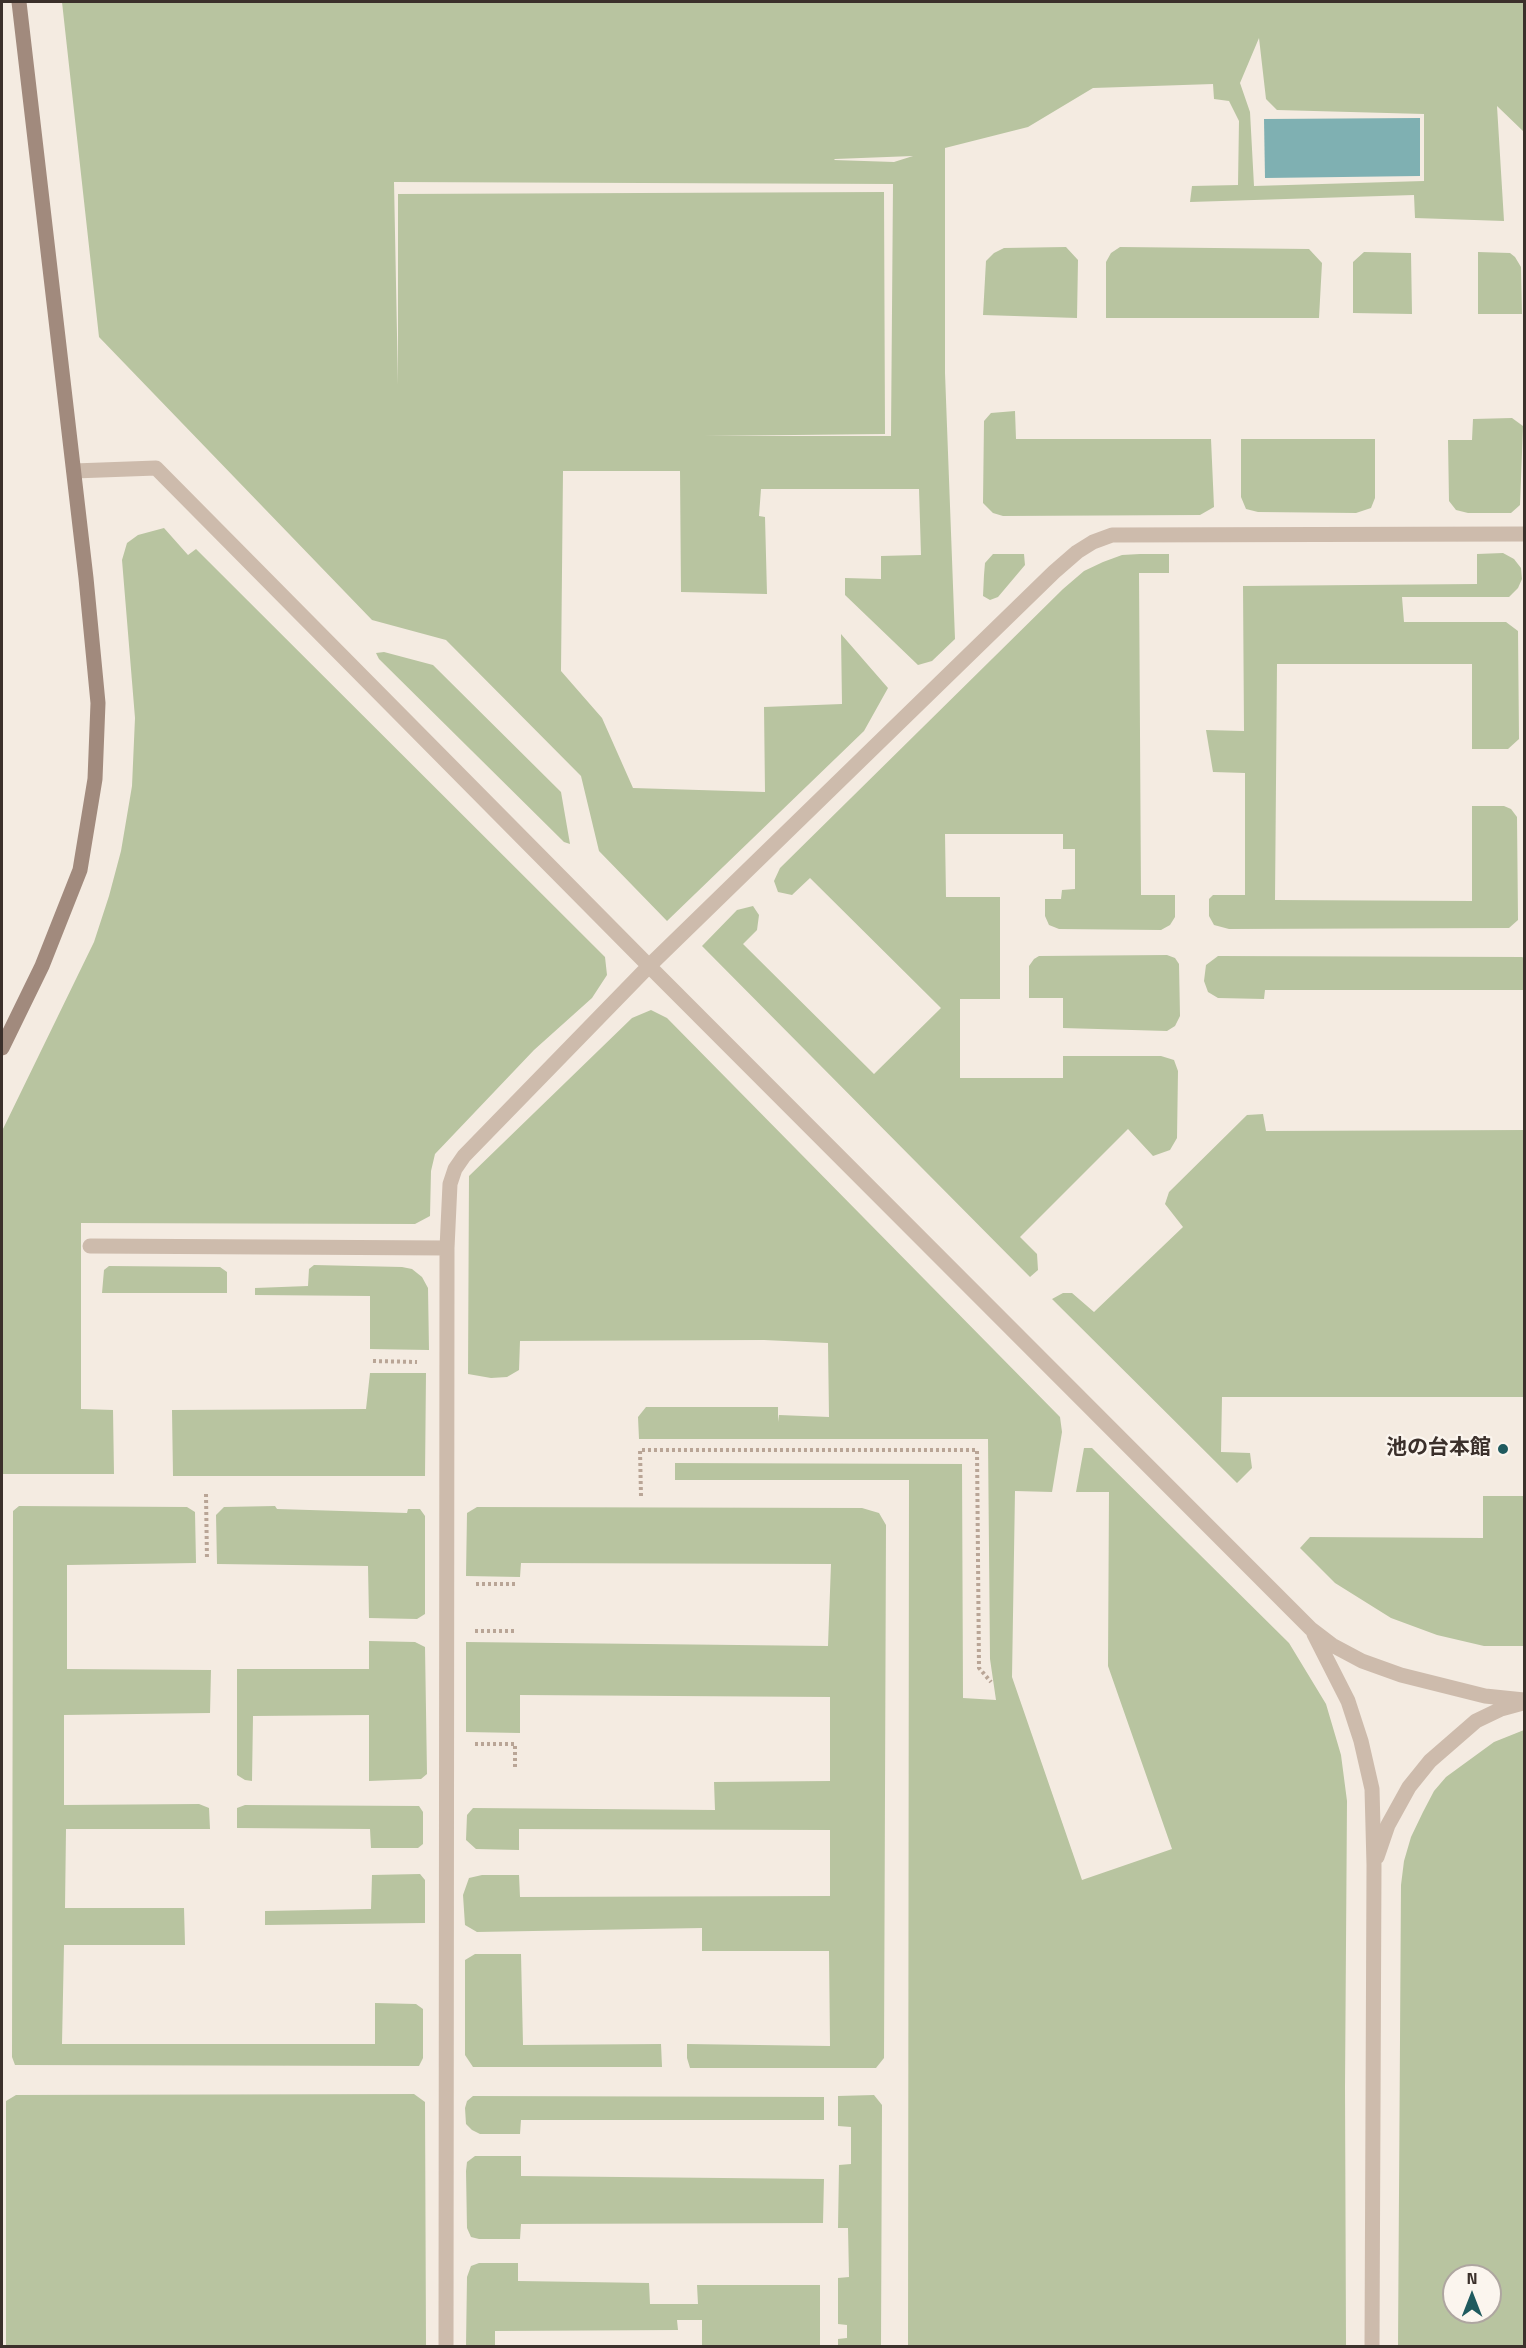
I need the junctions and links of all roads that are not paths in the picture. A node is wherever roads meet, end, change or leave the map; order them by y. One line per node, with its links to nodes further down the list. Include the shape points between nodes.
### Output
1 (19, 2): 2 (street)
2 (74, 471): 4 (lane, via 156,468); 5 (street, via 98,703 95,779 80,870 42,966)
3 (1524, 534): 4 (lane, via 1112,535 1093,542 1054,572)
4 (650, 966): 7 (lane, via 464,1156 450,1184); 8 (lane)
5 (2, 1048)
6 (90, 1246): 7 (lane)
7 (447, 1248): 11 (lane)
8 (1311, 1629): 9 (lane, via 1362,1661 1401,1675 1485,1696); 10 (lane, via 1348,1701 1361,1741 1372,1789)
9 (1524, 1701): 10 (lane, via 1476,1721 1430,1761 1408,1787 1388,1825)
10 (1374, 1865): 12 (lane)
11 (446, 2346)
12 (1372, 2346)

